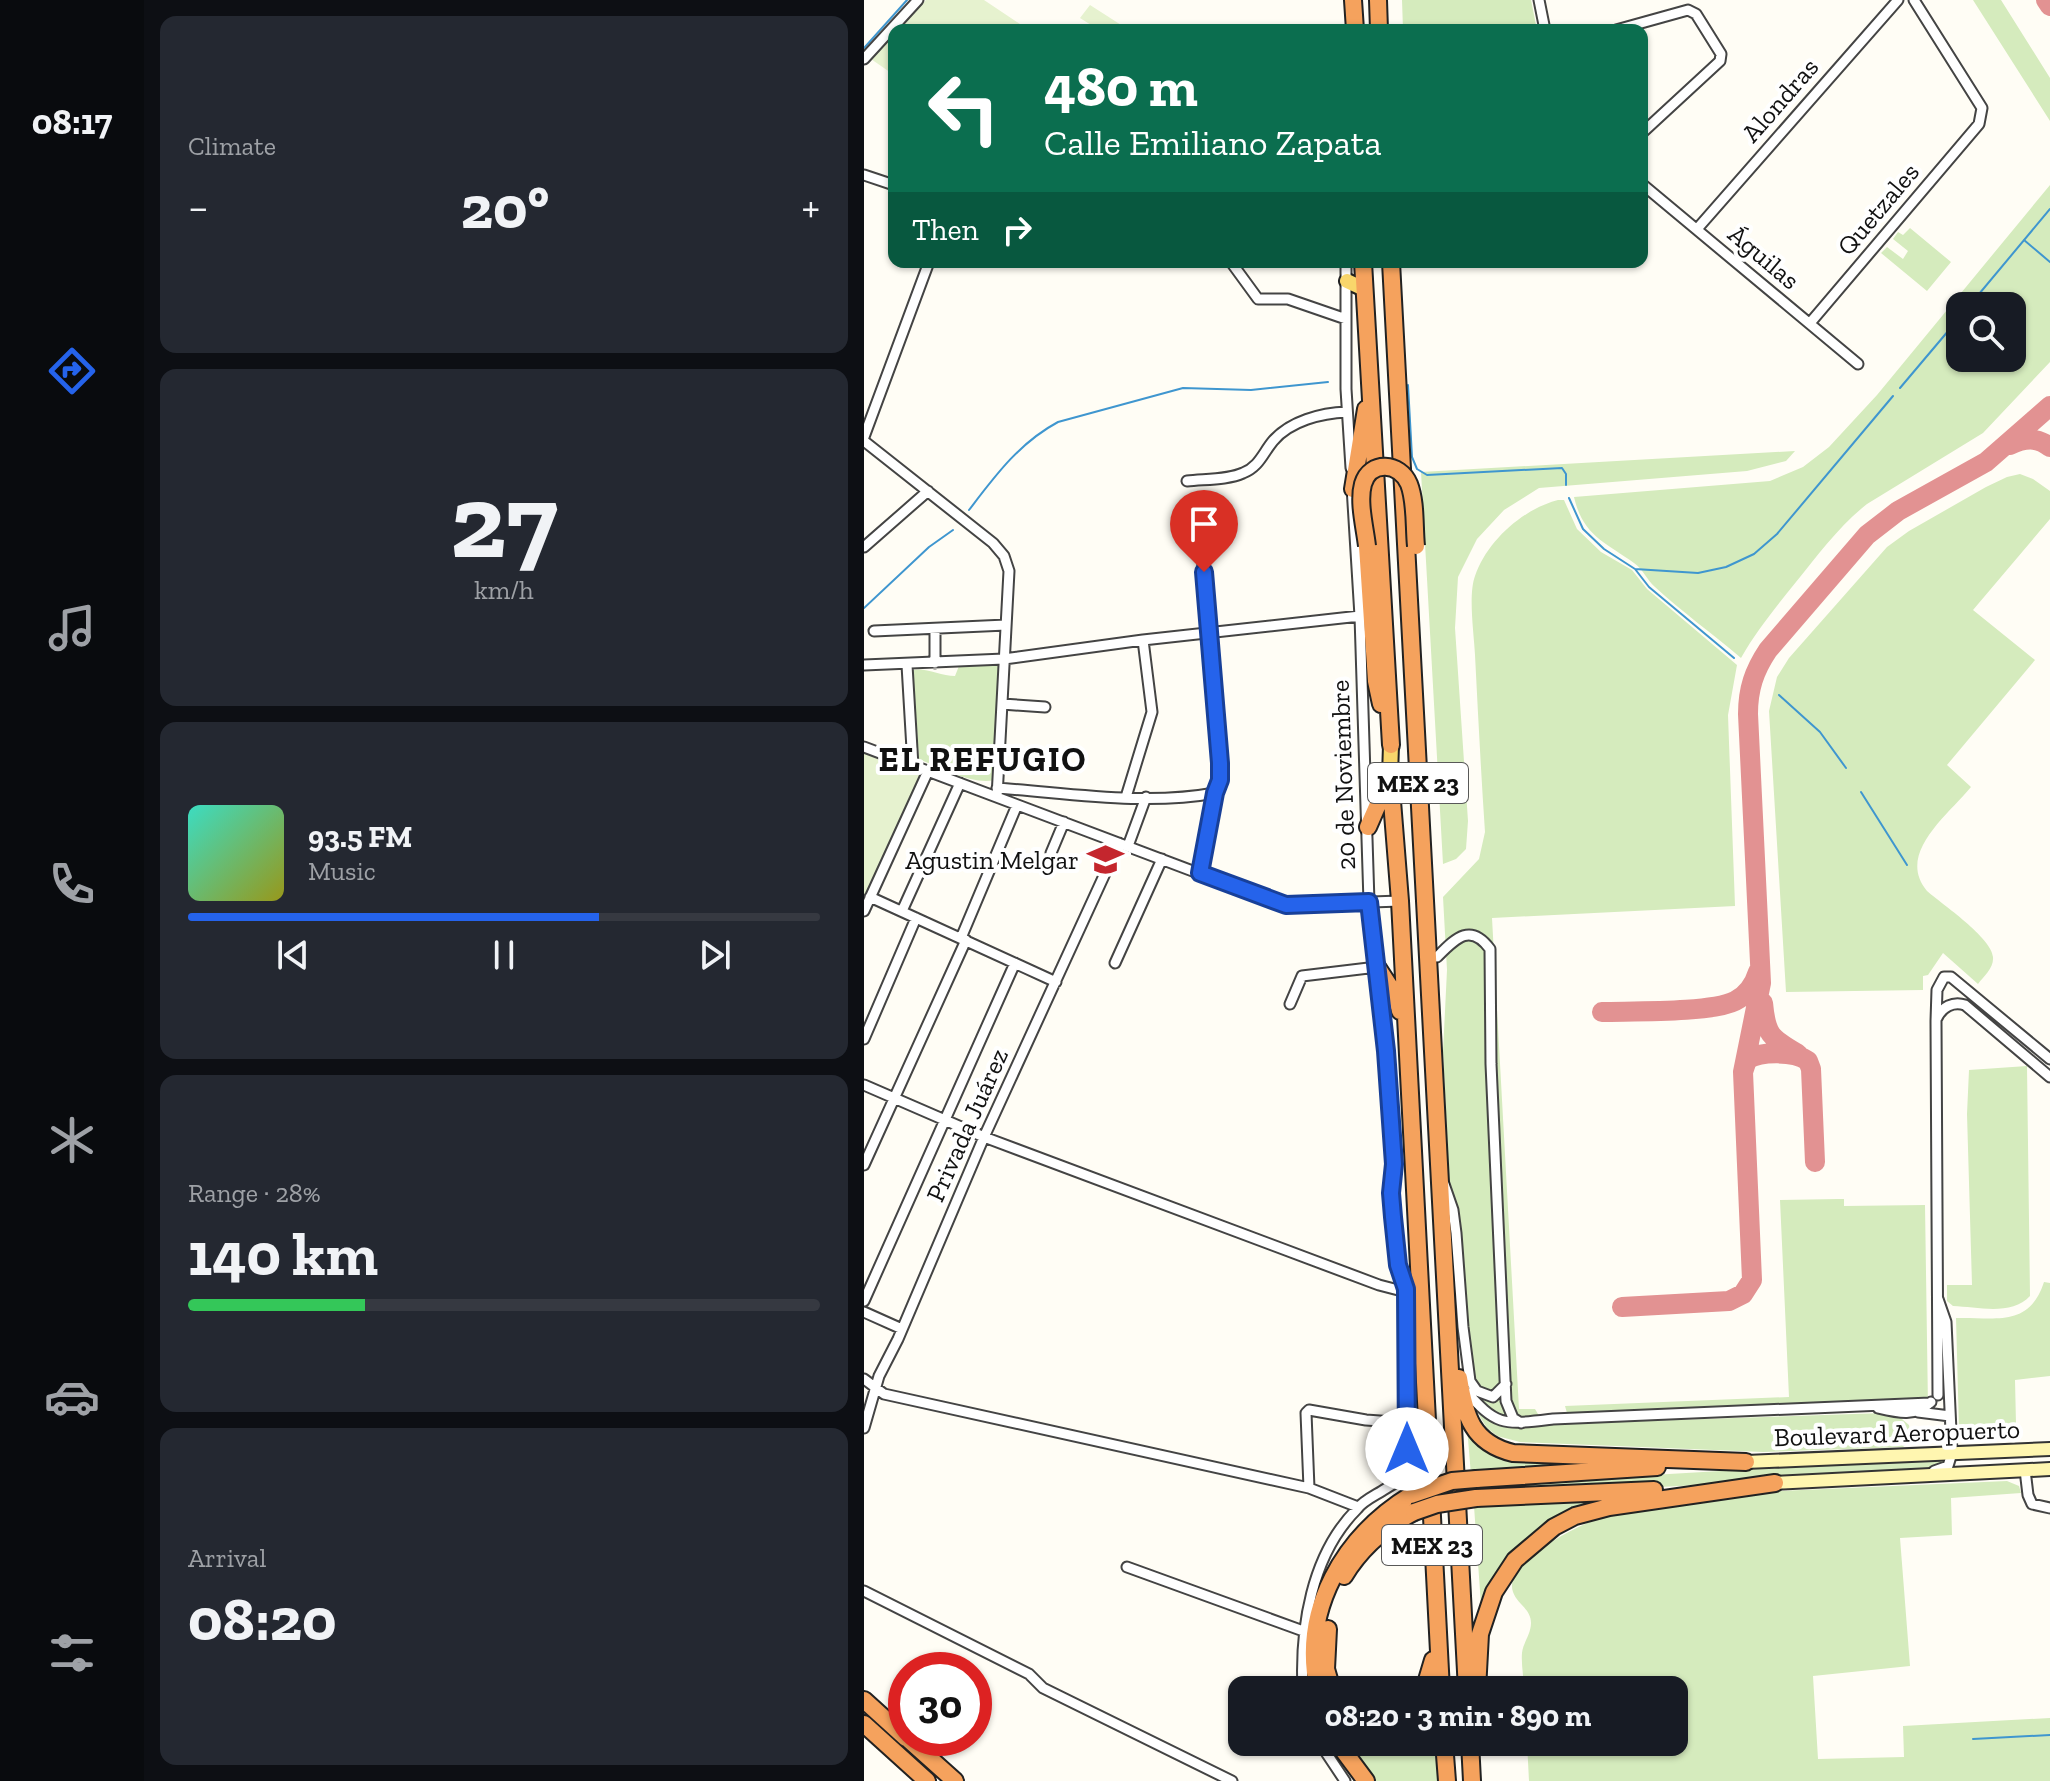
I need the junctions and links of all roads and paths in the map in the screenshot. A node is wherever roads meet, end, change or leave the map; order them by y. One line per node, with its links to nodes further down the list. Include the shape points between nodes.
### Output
1 (918, 0): 7 (street)
2 (1353, 0): 8 (highway)
3 (1378, 0): 9 (highway)
4 (1539, 0): 10 (street)
5 (1898, 0): 18 (street, Alondras)
6 (1914, 0): 27 (street, Quetzales, via 1982,108 1979,124)
7 (896, 24)
8 (1355, 24)
9 (1379, 24)
10 (1544, 24)
11 (1638, 24): 14 (street, via 1688,10 1721,54 1720,61)
12 (888, 33): 13 (street)
13 (864, 59)
14 (1648, 127)
15 (864, 175): 16 (street)
16 (888, 183)
17 (1648, 189): 18 (street, Águilas)
18 (1697, 229): 27 (street, Águilas)
19 (927, 268): 31 (street)
20 (1235, 268): 26 (street, via 1258,299 1288,299)
21 (1346, 268): 24 (street, 20 de Noviembre)
22 (1363, 268): 25 (highway, MEX 23)
23 (1391, 268): 82 (highway, MEX 23)
24 (1347, 281): 25 (main road); 26 (street, 20 de Noviembre)
25 (1364, 289): 29 (highway, MEX 23)
26 (1346, 319): 30 (street, 20 de Noviembre)
27 (1810, 323): 28 (street, Águilas)
28 (1858, 364)
29 (1371, 380): 33 (highway); 49 (highway, MEX 23)
30 (1347, 412): 32 (street, via 1296,424 1273,440 1260,461 1243,474); 33 (street, 20 de Noviembre)
31 (864, 439): 34 (street)
32 (1187, 481)
33 (1353, 489): 37 (street, 20 de Noviembre)
34 (928, 491): 36 (street); 38 (street, via 1004,556 1009,571)
35 (1201, 543): 41 (street)
36 (864, 547)
37 (1360, 616): 41 (street); 61 (street, 20 de Noviembre)
38 (1006, 625): 39 (street); 43 (street)
39 (935, 629): 40 (street); 44 (street)
40 (874, 631)
41 (1209, 632): 42 (street); 56 (street, via 1219,736 1220,780)
42 (1143, 640): 43 (street); 57 (street, via 1152,712)
43 (1004, 659): 44 (street); 47 (street)
44 (935, 663): 46 (street)
45 (864, 665): 46 (street)
46 (907, 665): 51 (street)
47 (1002, 704): 48 (street); 55 (street)
48 (1045, 707)
49 (1391, 745): 53 (main road, MEX 23); 73 (highway, bridge, via 1376,681 1363,484 1372,471 1386,466 1408,480 1416,546)
50 (864, 747): 51 (street)
51 (913, 766): 52 (street)
52 (928, 771): 54 (street); 66 (street)
53 (1390, 776): 61 (highway); 67 (highway, MEX 23)
54 (960, 783): 55 (street); 70 (street)
55 (997, 792): 57 (street); 59 (street)
56 (1215, 793): 58 (street); 65 (street)
57 (1126, 797): 58 (street)
58 (1146, 797): 62 (street, Privada Juárez)
59 (1017, 805): 60 (street); 72 (street)
60 (1064, 822): 62 (street); 63 (street)
61 (1368, 827): 68 (street, 20 de Noviembre)
62 (1124, 844): 64 (street); 77 (street, Privada Juárez)
63 (1051, 853)
64 (1162, 859): 65 (street); 75 (street)
65 (1200, 873): 68 (street, via 1286,905)
66 (870, 897): 69 (street); 70 (street)
67 (1400, 901): 68 (street); 80 (highway, MEX 23)
68 (1369, 902): 76 (street, 20 de Noviembre)
69 (864, 911)
70 (902, 911): 71 (street)
71 (916, 918): 72 (street); 81 (street)
72 (963, 939): 74 (street); 86 (street)
73 (1437, 957): 82 (highway); 98 (street, via 1455,938 1470,934 1490,949)
74 (1015, 963): 77 (street); 87 (street)
75 (1115, 963)
76 (1377, 967): 78 (street, via 1302,976); 80 (highway, via 1396,996); 91 (street, 20 de Noviembre, via 1394,1164 1391,1193)
77 (1056, 982): 88 (street, Privada Juárez)
78 (1290, 1004)
79 (1936, 1021): 83 (street, via 1939,984 1951,977); 84 (street, via 1950,1005 1965,1005); 92 (street)
80 (1406, 1036): 114 (highway, MEX 23)
81 (864, 1039)
82 (1432, 1052): 90 (highway, MEX 23)
83 (2050, 1059)
84 (2050, 1077)
85 (864, 1085): 86 (street)
86 (894, 1100): 87 (street); 89 (street)
87 (944, 1120): 88 (street); 93 (street)
88 (984, 1137): 91 (street); 96 (street, Privada Juárez)
89 (864, 1165)
90 (1439, 1175): 94 (highway, MEX 23); 98 (street, via 1453,1210 1470,1381 1477,1391 1493,1397)
91 (1406, 1292): 106 (street, 20 de Noviembre)
92 (1937, 1296): 100 (street, via 1946,1315); 102 (street)
93 (864, 1301)
94 (1447, 1303): 99 (highway); 131 (highway, MEX 23)
95 (864, 1312): 96 (street)
96 (902, 1329): 101 (street, Privada Juárez)
97 (864, 1379): 101 (street)
98 (1506, 1384): 107 (street, via 1509,1411)
99 (1460, 1385): 107 (street, via 1497,1421); 111 (highway, via 1470,1423 1488,1444 1501,1450)
100 (1949, 1387): 102 (street); 105 (street)
101 (875, 1389): 108 (street, Privada Juárez); 118 (street)
102 (1934, 1399): 103 (street); 104 (street)
103 (1867, 1405): 104 (street); 107 (street)
104 (1918, 1412): 105 (street)
105 (1950, 1416): 110 (street)
106 (1407, 1423): 115 (street, 20 de Noviembre); 118 (street, via 1309,1410)
107 (1521, 1423)
108 (864, 1428)
109 (2050, 1449): 110 (street, Boulevard Aeropuerto)
110 (1952, 1453): 111 (street, Boulevard Aeropuerto); 116 (street, via 1942,1471)
111 (1746, 1462): 119 (highway, bridge, via 1452,1481)
112 (2050, 1469): 113 (street, Boulevard Aeropuerto)
113 (2025, 1470): 116 (street, Boulevard Aeropuerto); 121 (street, via 2032,1504)
114 (1428, 1474): 115 (street); 124 (highway, MEX 23)
115 (1408, 1476): 120 (street)
116 (1823, 1480): 117 (street, Boulevard Aeropuerto)
117 (1775, 1483): 119 (highway, bridge); 132 (highway, via 1609,1507 1554,1527 1515,1560 1494,1592 1480,1634)
118 (1309, 1488): 120 (street)
119 (1413, 1504): 127 (highway, via 1389,1509 1360,1535 1333,1576 1317,1626); 128 (highway, via 1367,1546 1337,1590 1326,1645)
120 (1358, 1507): 125 (street, via 1318,1573)
121 (2050, 1508)
122 (1127, 1567): 125 (street)
123 (864, 1591): 143 (street, via 1029,1674 1043,1688)
124 (1436, 1615): 129 (highway); 130 (highway, MEX 23)
125 (1306, 1632): 126 (street)
126 (1304, 1676)
127 (1317, 1676)
128 (1328, 1676)
129 (1428, 1676)
130 (1440, 1676)
131 (1466, 1676)
132 (1478, 1676)
133 (864, 1700): 134 (highway)
134 (888, 1722)
135 (864, 1724): 141 (highway)
136 (927, 1756): 142 (highway)
137 (1328, 1756): 144 (street)
138 (1347, 1756): 145 (highway)
139 (1445, 1756): 146 (highway)
140 (1473, 1756): 147 (highway)
141 (927, 1781)
142 (955, 1781)
143 (1232, 1781)
144 (1345, 1781)
145 (1366, 1781)
146 (1447, 1781)
147 (1473, 1781)

